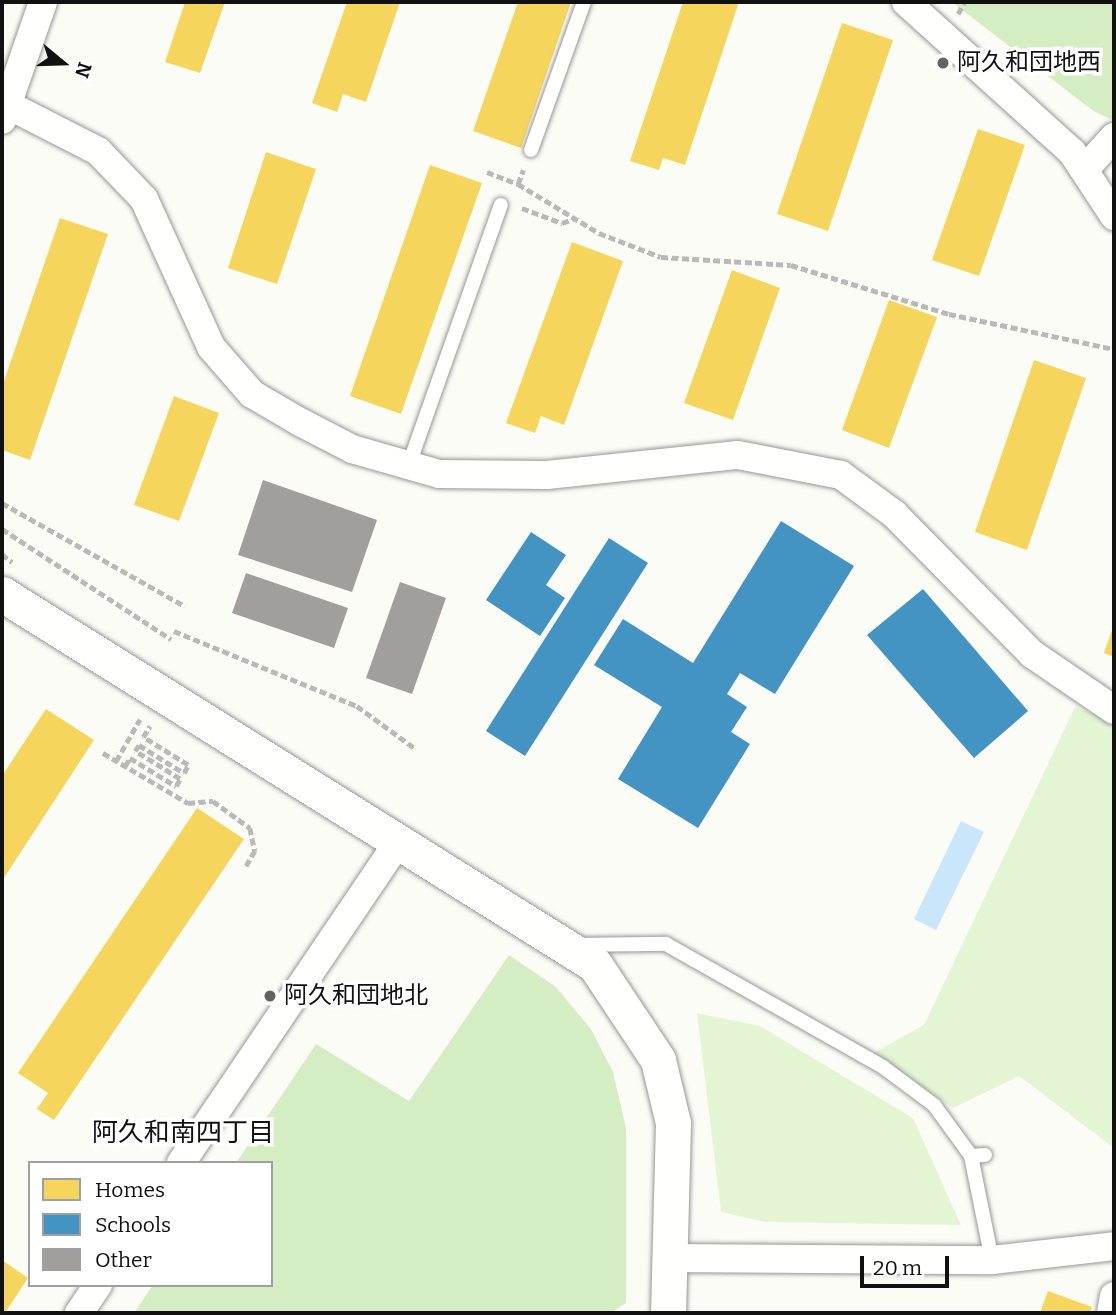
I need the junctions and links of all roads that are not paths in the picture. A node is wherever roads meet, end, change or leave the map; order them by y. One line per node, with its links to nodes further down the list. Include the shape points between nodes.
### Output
1 (43, 2): 4 (street)
2 (584, 2): 6 (lane)
3 (906, 2): 7 (street, via 1073,152)
4 (5, 112): 10 (street, via 98,151 144,199 211,347 252,394 352,449)
5 (1114, 137): 7 (street)
6 (531, 150)
7 (1084, 170): 9 (street)
8 (501, 205): 10 (lane)
9 (1114, 216)
10 (408, 467): 12 (street, via 439,474 547,475 738,455 841,475 894,514 1032,654)
11 (2, 594): 13 (street)
12 (1114, 710)
13 (400, 840): 14 (street); 15 (street)
14 (566, 945): 17 (street, via 595,965 625,1003 658,1060 673,1123); 18 (lane, via 666,944 883,1067 934,1105 978,1156)
15 (182, 1161)
16 (1114, 1246): 18 (street)
17 (668, 1258): 18 (street); 22 (street)
18 (992, 1260)
19 (97, 1287): 21 (street)
20 (1114, 1296): 23 (street)
21 (79, 1313)
22 (668, 1313)
23 (1111, 1313)

